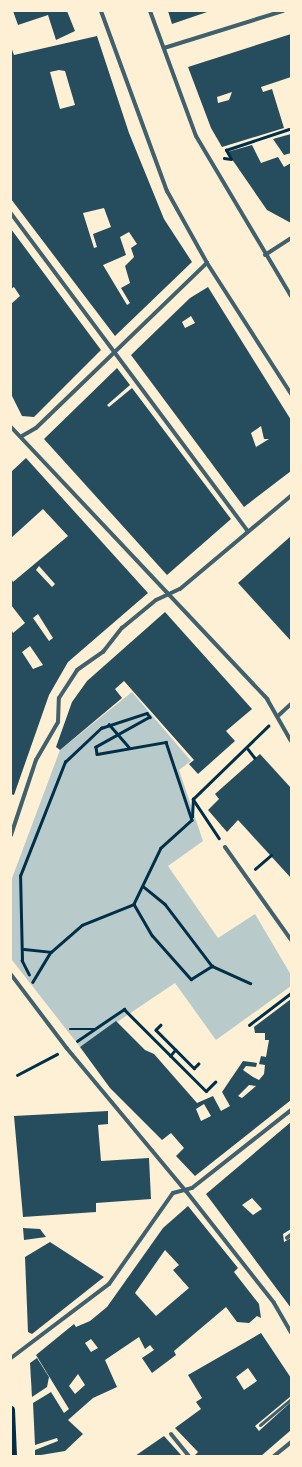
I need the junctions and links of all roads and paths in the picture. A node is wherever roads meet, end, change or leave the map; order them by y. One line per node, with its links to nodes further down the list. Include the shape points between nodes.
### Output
1 (101, 11): 10 (street, via 167,191)
2 (150, 11): 4 (street)
3 (283, 11): 4 (street)
4 (164, 48): 6 (street, via 196,136)
5 (289, 130): 6 (path, via 226,150 231,159)
6 (208, 156): 9 (street)
7 (11, 213): 12 (street)
8 (291, 238): 9 (street)
9 (265, 255): 11 (street)
10 (207, 263): 12 (street); 13 (street)
11 (291, 296)
12 (114, 350): 15 (street, via 36,428); 17 (street)
13 (291, 394)
14 (11, 427): 15 (street)
15 (22, 436): 18 (street, via 134,561)
16 (291, 496): 17 (street)
17 (248, 531): 18 (street)
18 (170, 594): 20 (street); 30 (street, via 156,600 122,628 103,652 77,670 59,698 58,722 36,760)
19 (291, 704): 20 (street)
20 (278, 715): 22 (street)
21 (109, 724): 23 (path); 23 (path, via 146,713 150,717); 37 (path, via 82,742 65,762 20,876)
22 (285, 734): 24 (street); 26 (path, via 270,724)
23 (118, 735): 25 (path); 25 (path, via 96,748 97,754)
24 (291, 741)
25 (130, 747): 29 (path, via 166,742)
26 (248, 749): 27 (path); 28 (path)
27 (255, 758)
28 (193, 799): 29 (path); 31 (path)
29 (192, 820): 34 (path, via 161,848)
30 (11, 835)
31 (225, 847): 33 (street)
32 (271, 855): 33 (path)
33 (246, 877): 36 (street)
34 (144, 887): 35 (path); 39 (path, via 165,904)
35 (134, 904): 38 (path, via 82,925); 39 (path, via 152,935 191,979)
36 (291, 940)
37 (24, 949): 38 (path); 41 (path, via 22,960)
38 (51, 952): 41 (path)
39 (212, 966): 42 (path)
40 (11, 974): 50 (street)
41 (32, 983): 43 (path)
42 (250, 983)
43 (37, 989)
44 (291, 993): 47 (path)
45 (63, 1025): 49 (path, via 75,1042)
46 (161, 1025): 51 (path, via 156,1030)
47 (249, 1025)
48 (68, 1027): 49 (path, via 72,1031)
49 (95, 1029): 52 (path, via 124,1009)
50 (67, 1048): 54 (path); 57 (street)
51 (175, 1050): 52 (path); 53 (path, via 194,1068)
52 (170, 1056): 55 (path, via 206,1090)
53 (198, 1064)
54 (17, 1075)
55 (215, 1082)
56 (291, 1110): 57 (street)
57 (186, 1191): 60 (street, via 274,1303); 61 (street, via 173,1193 109,1284)
58 (291, 1235): 59 (street)
59 (287, 1238)
60 (291, 1332)
61 (11, 1358)
62 (291, 1399): 64 (lane)
63 (11, 1410): 67 (main road)
64 (260, 1425)
65 (171, 1434): 68 (street)
66 (289, 1444): 69 (street)
67 (13, 1456)
68 (189, 1456)
69 (274, 1456)

